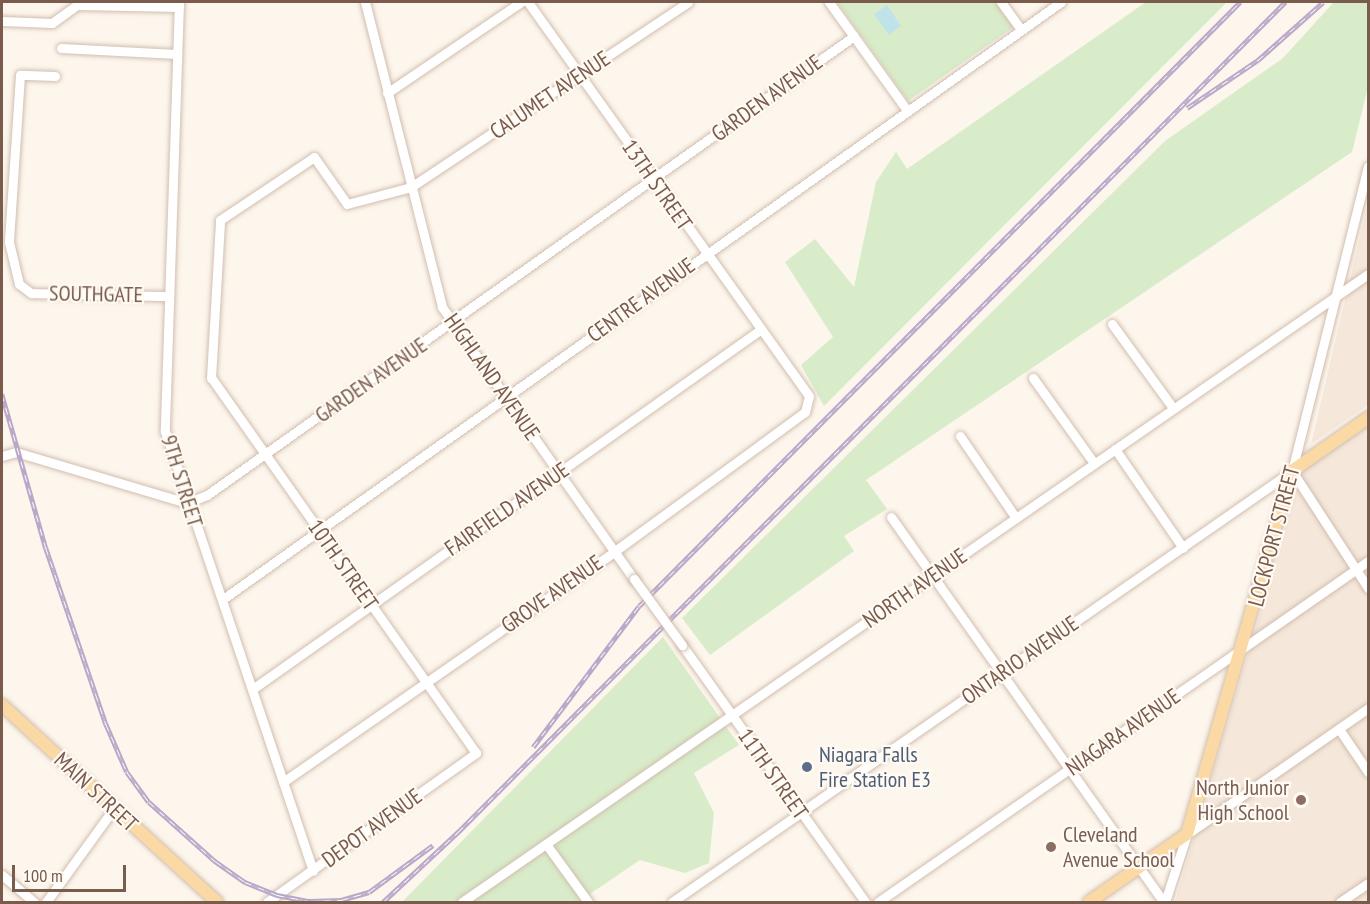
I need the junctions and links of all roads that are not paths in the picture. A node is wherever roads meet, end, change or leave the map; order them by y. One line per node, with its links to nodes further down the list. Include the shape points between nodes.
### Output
1 (365, 2): 16 (street, HIGHLAND AVENUE)
2 (521, 2): 16 (street)
3 (528, 2): 15 (street, 13TH STREET)
4 (688, 2): 15 (street, CALUMET AVENUE)
5 (829, 2): 11 (street)
6 (1001, 2): 10 (street)
7 (1061, 2): 10 (street, CENTRE AVENUE)
8 (179, 4): 9 (street, via 77,5 52,23); 13 (street, 9TH STREET)
9 (2, 21)
10 (1021, 30): 17 (street, CENTRE AVENUE)
11 (854, 36): 17 (street); 19 (street, GARDEN AVENUE)
12 (60, 48): 13 (street)
13 (177, 54): 23 (street, 9TH STREET)
14 (55, 76): 23 (street, SOUTHGATE, via 20,75 10,258 19,284 31,293)
15 (579, 76): 19 (street, 13TH STREET); 20 (street, CALUMET AVENUE)
16 (387, 93): 20 (street, HIGHLAND AVENUE)
17 (908, 110): 21 (street, CENTRE AVENUE)
18 (1368, 166): 24 (street, LOCKPORT STREET)
19 (653, 179): 21 (street, 13TH STREET); 25 (street, GARDEN AVENUE)
20 (411, 187): 25 (street, HIGHLAND AVENUE, via 442,307); 28 (street, CALUMET AVENUE, via 347,204 314,157 220,220)
21 (706, 253): 27 (street, 13TH STREET); 31 (street, CENTRE AVENUE)
22 (1368, 274): 24 (street, NORTH AVENUE)
23 (167, 296): 41 (street, 9TH STREET, via 165,431)
24 (1334, 297): 32 (street, NORTH AVENUE); 40 (street, LOCKPORT STREET)
25 (451, 322): 31 (street, HIGHLAND AVENUE); 37 (street, GARDEN AVENUE)
26 (1112, 324): 32 (street)
27 (760, 330): 30 (street, 13TH STREET); 39 (street, FAIRFIELD AVENUE)
28 (211, 378): 37 (street, 10TH STREET)
29 (1033, 378): 38 (street)
30 (809, 396): 46 (street, GROVE AVENUE, via 805,412)
31 (505, 398): 39 (street, HIGHLAND AVENUE); 44 (street, CENTRE AVENUE)
32 (1173, 408): 35 (street, NORTH AVENUE)
33 (1368, 418): 40 (main road, ONTARIO AVENUE)
34 (960, 436): 43 (street)
35 (1115, 449): 38 (street, NORTH AVENUE); 45 (street)
36 (2, 453): 41 (street, via 16,452)
37 (265, 455): 41 (street, GARDEN AVENUE, via 207,495); 44 (street, 10TH STREET)
38 (1094, 463): 43 (street, NORTH AVENUE)
39 (560, 471): 46 (street, HIGHLAND AVENUE); 52 (street, FAIRFIELD AVENUE)
40 (1292, 471): 45 (street, ONTARIO AVENUE); 48 (street); 54 (main road, LOCKPORT STREET)
41 (187, 503): 51 (street, 9TH STREET)
42 (891, 518): 49 (street)
43 (1016, 518): 49 (street, NORTH AVENUE)
44 (320, 532): 51 (street, CENTRE AVENUE); 52 (street, 10TH STREET)
45 (1183, 548): 55 (street, ONTARIO AVENUE)
46 (615, 551): 53 (street, HIGHLAND AVENUE, bridge); 56 (street, GROVE AVENUE)
47 (1368, 561): 48 (street, NIAGARA AVENUE)
48 (1356, 570): 50 (street); 54 (street, NIAGARA AVENUE)
49 (932, 576): 55 (street); 60 (street, NORTH AVENUE)
50 (1368, 588)
51 (223, 599): 57 (street, 9TH STREET)
52 (371, 605): 56 (street, 10TH STREET); 57 (street, FAIRFIELD AVENUE)
53 (682, 645): 60 (street, 11TH STREET)
54 (1243, 649): 63 (street, NIAGARA AVENUE); 68 (main road, LOCKPORT STREET)
55 (1000, 673): 63 (street); 67 (street, ONTARIO AVENUE)
56 (426, 682): 62 (street, 10TH STREET); 65 (street, GROVE AVENUE)
57 (254, 688): 65 (street, 9TH STREET)
58 (2, 705): 66 (main road, MAIN STREET)
59 (1368, 708): 61 (street)
60 (732, 715): 67 (street, 11TH STREET); 69 (street, NORTH AVENUE)
61 (1339, 729): 64 (street); 68 (street)
62 (476, 753): 71 (street, DEPOT AVENUE)
63 (1069, 769): 70 (street); 82 (street, NIAGARA AVENUE)
64 (1368, 772)
65 (283, 782): 71 (street, 9TH STREET)
66 (114, 808): 75 (street); 76 (main road, MAIN STREET)
67 (801, 813): 80 (street, ONTARIO AVENUE); 81 (street, 11TH STREET)
68 (1187, 834): 70 (main road); 84 (street, LOCKPORT STREET)
69 (546, 844): 78 (street, NORTH AVENUE); 79 (street)
70 (1139, 868): 83 (main road); 84 (street)
71 (313, 870): 77 (street, DEPOT AVENUE)
72 (2, 875): 74 (street)
73 (1368, 883): 85 (street)
74 (34, 903)
75 (46, 903)
76 (217, 903)
77 (267, 903)
78 (462, 903)
79 (588, 903)
80 (672, 903)
81 (865, 903)
82 (878, 903)
83 (1089, 903)
84 (1165, 903)
85 (1340, 903)

